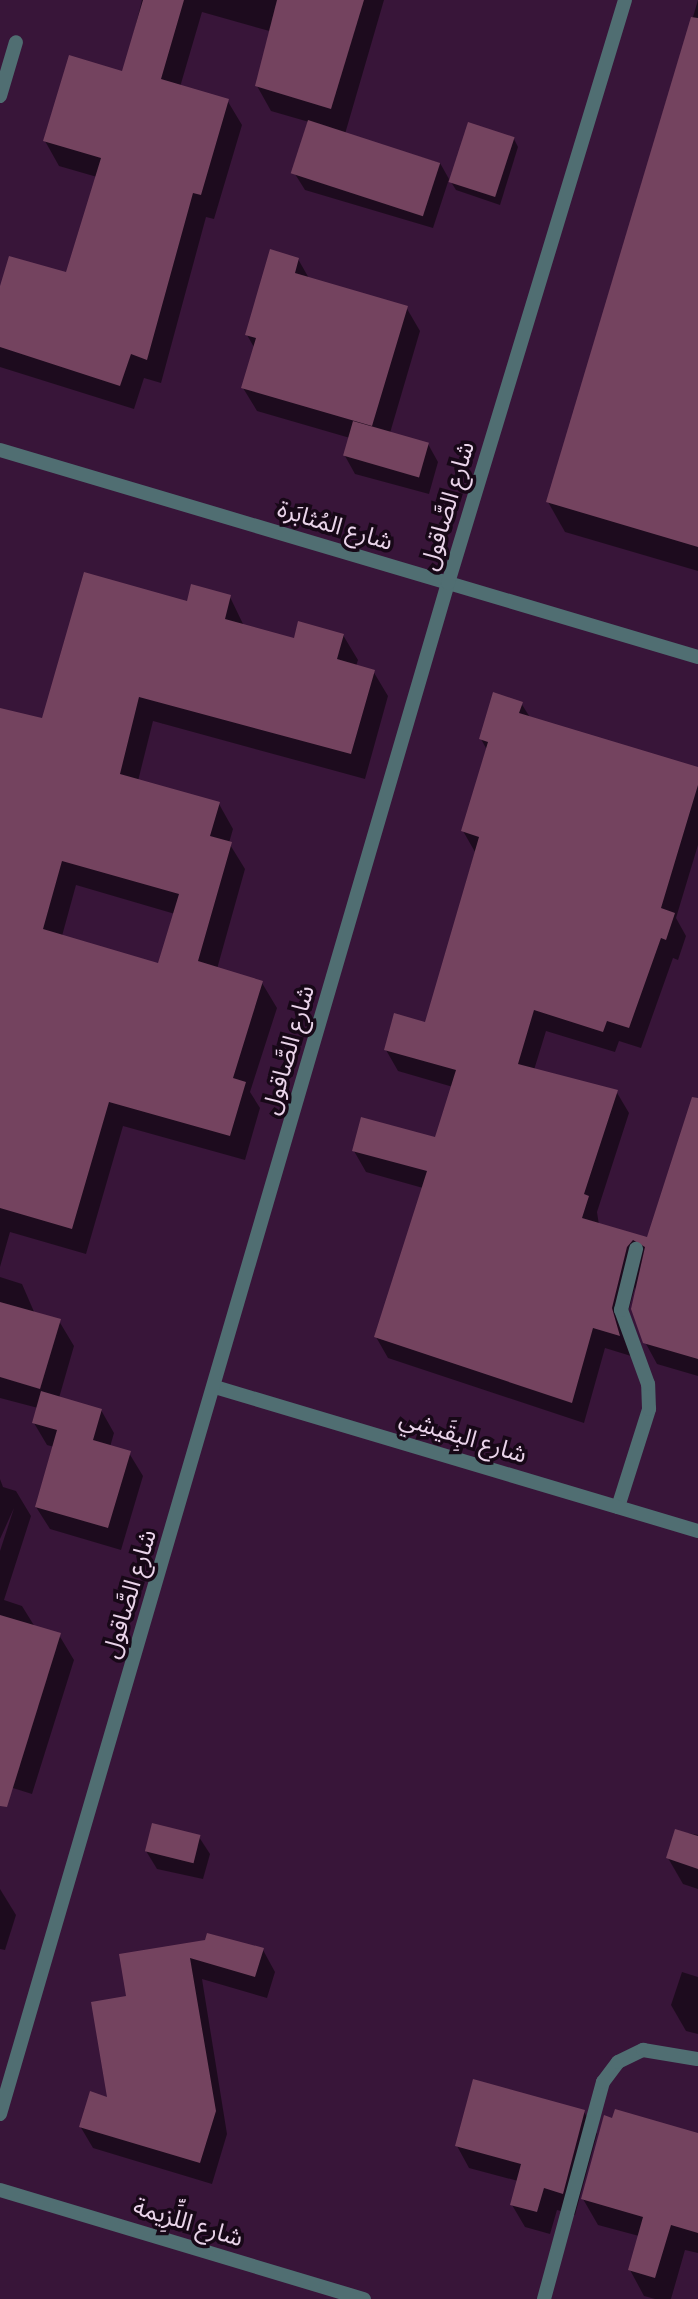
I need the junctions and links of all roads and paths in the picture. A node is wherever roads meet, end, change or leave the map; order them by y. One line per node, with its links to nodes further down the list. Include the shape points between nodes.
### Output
1 (625, 0): 5 (street, شارع الصَّاقول)
2 (16, 42): 3 (street)
3 (0, 96)
4 (0, 450): 5 (street, شارع المُثابَرة)
5 (448, 583): 6 (street, شارع المُثابَرة); 8 (street, شارع الصَّاقول)
6 (698, 657)
7 (636, 1249): 9 (street, via 621,1310 648,1384 649,1409)
8 (215, 1387): 9 (street, شارع البِقَيشِي); 12 (street, شارع الصَّاقول)
9 (618, 1507): 10 (street, شارع البِقَيشِي)
10 (698, 1529)
11 (697, 2059): 15 (street, via 643,2050 618,2062 603,2082)
12 (0, 2114)
13 (0, 2190): 14 (street, شارع اللِّزِيمة)
14 (364, 2299)
15 (544, 2299)

